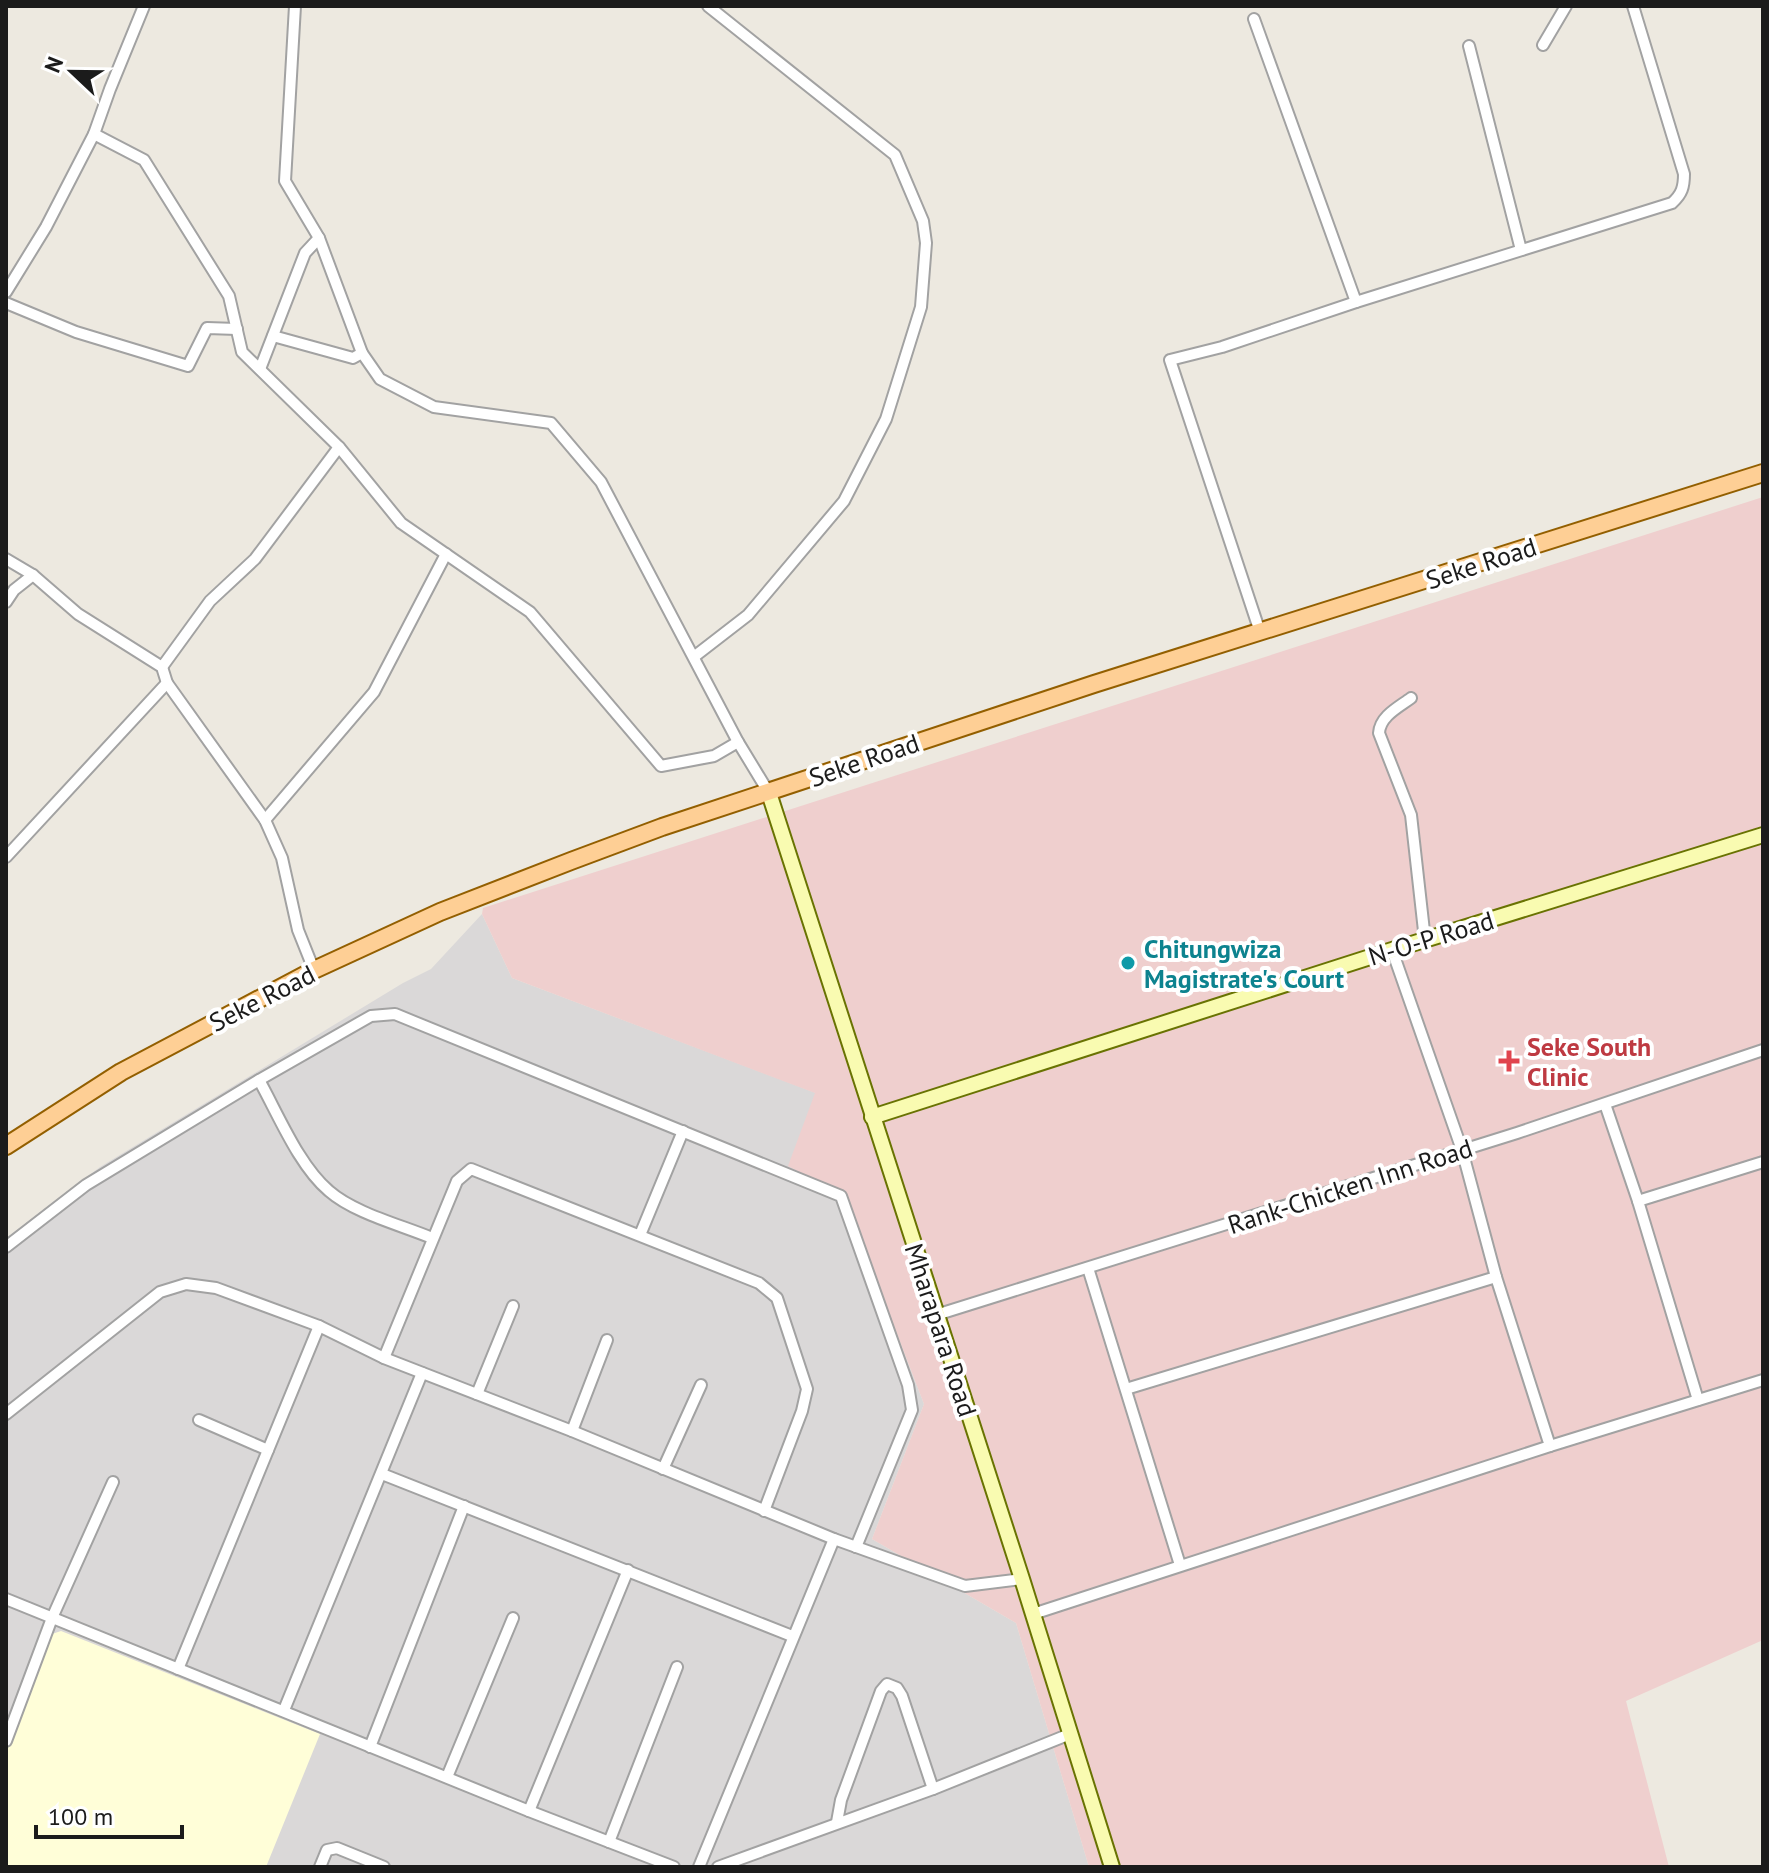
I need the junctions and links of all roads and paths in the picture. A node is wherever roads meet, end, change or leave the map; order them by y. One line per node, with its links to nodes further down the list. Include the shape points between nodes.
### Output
1 (144, 6): 9 (street)
2 (295, 6): 10 (street, via 285,181)
3 (708, 6): 26 (street, via 895,155 923,221 926,243 921,307 886,419 844,501 748,615)
4 (1566, 6): 7 (street)
5 (1633, 6): 11 (street, via 1684,187 1672,203)
6 (1254, 19): 13 (street)
7 (1543, 45)
8 (1469, 46): 11 (street)
9 (94, 134): 12 (street); 15 (street, via 144,160 229,296)
10 (319, 238): 16 (street, via 305,253); 17 (street)
11 (1521, 250): 13 (street)
12 (6, 292)
13 (1356, 302): 25 (street, via 1170,360)
14 (6, 303): 15 (street, via 76,332 188,366 207,328)
15 (237, 329): 18 (street, via 242,352)
16 (273, 336): 17 (street, via 353,358); 18 (street)
17 (362, 353): 26 (street, via 380,379 434,407 551,423 601,482)
18 (260, 369): 19 (street)
19 (339, 447): 21 (street, via 401,523); 27 (street, via 255,559 210,601)
20 (1763, 473): 25 (main road, Seke Road)
21 (446, 554): 30 (street, via 530,612 661,766 714,756); 32 (street, via 374,692)
22 (6, 559): 23 (street)
23 (33, 575): 24 (street); 27 (street, via 78,614)
24 (6, 602)
25 (1260, 632): 31 (main road, Seke Road)
26 (695, 656): 30 (street)
27 (162, 667): 28 (street)
28 (167, 683): 32 (street); 34 (street)
29 (1411, 698): 35 (street, via 1387,716 1379,733 1411,815)
30 (738, 742): 31 (street)
31 (769, 793): 37 (main road, Seke Road, via 469,900); 41 (main road, Mharapara Road)
32 (265, 820): 37 (street, via 282,858 298,930)
33 (1763, 835): 35 (main road, N-O-P Road)
34 (6, 857)
35 (1425, 940): 36 (main road, N-O-P Road)
36 (1392, 950): 41 (main road, N-O-P Road); 44 (street)
37 (314, 970): 43 (main road, Seke Road, via 121,1072)
38 (1763, 1050): 40 (street, Rank-Chicken Inn Road)
39 (259, 1080): 42 (street, via 371,1016 395,1014); 48 (street, via 304,1161 327,1190); 49 (street, via 86,1185)
40 (1605, 1104): 44 (street, Rank-Chicken Inn Road); 46 (street)
41 (872, 1117): 53 (main road, Mharapara Road)
42 (683, 1131): 47 (street); 74 (street, via 841,1196 908,1385 912,1410)
43 (6, 1146)
44 (1462, 1150): 50 (street, Rank-Chicken Inn Road); 51 (street)
45 (1763, 1162): 46 (street)
46 (1638, 1201): 62 (street)
47 (640, 1235): 48 (street, via 471,1169 457,1181); 72 (street, via 759,1283 777,1298 807,1389)
48 (432, 1238): 56 (street)
49 (6, 1247)
50 (1088, 1268): 53 (street, Rank-Chicken Inn Road); 60 (street)
51 (1496, 1277): 60 (street); 66 (street)
52 (513, 1306): 61 (street)
53 (936, 1315): 77 (main road, Mharapara Road)
54 (319, 1326): 56 (street); 63 (street, via 216,1288 186,1284 160,1292); 67 (street)
55 (607, 1340): 65 (street)
56 (384, 1358): 57 (street)
57 (422, 1373): 61 (street); 69 (street)
58 (1763, 1380): 62 (street)
59 (701, 1385): 68 (street)
60 (1126, 1389): 75 (street)
61 (477, 1394): 65 (street)
62 (1698, 1400): 66 (street)
63 (6, 1414)
64 (199, 1420): 67 (street)
65 (572, 1431): 68 (street)
66 (1550, 1446): 75 (street)
67 (268, 1450): 84 (street)
68 (663, 1469): 72 (street)
69 (382, 1474): 71 (street); 85 (street)
70 (113, 1482): 80 (street)
71 (464, 1506): 76 (street); 88 (street)
72 (764, 1511): 73 (street)
73 (834, 1539): 74 (street); 82 (street)
74 (856, 1547): 77 (street, via 965,1586)
75 (1180, 1565): 79 (street)
76 (628, 1570): 82 (street); 91 (street)
77 (1022, 1579): 79 (main road, Mharapara Road)
78 (6, 1599): 80 (street)
79 (1033, 1614): 86 (main road, Mharapara Road)
80 (52, 1618): 84 (street); 87 (street)
81 (513, 1618): 89 (street)
82 (792, 1636): 97 (street)
83 (677, 1667): 93 (street)
84 (178, 1669): 85 (street)
85 (284, 1710): 88 (street)
86 (1070, 1734): 90 (street); 99 (main road, Mharapara Road)
87 (6, 1741)
88 (370, 1747): 89 (street)
89 (447, 1777): 91 (street)
90 (933, 1789): 92 (street); 92 (street, via 902,1696 887,1684)
91 (529, 1811): 93 (street)
92 (837, 1822): 98 (street)
93 (609, 1842): 96 (street)
94 (320, 1867): 95 (street, via 327,1850 337,1848)
95 (384, 1867)
96 (674, 1867)
97 (699, 1867)
98 (718, 1867)
99 (1112, 1867)

